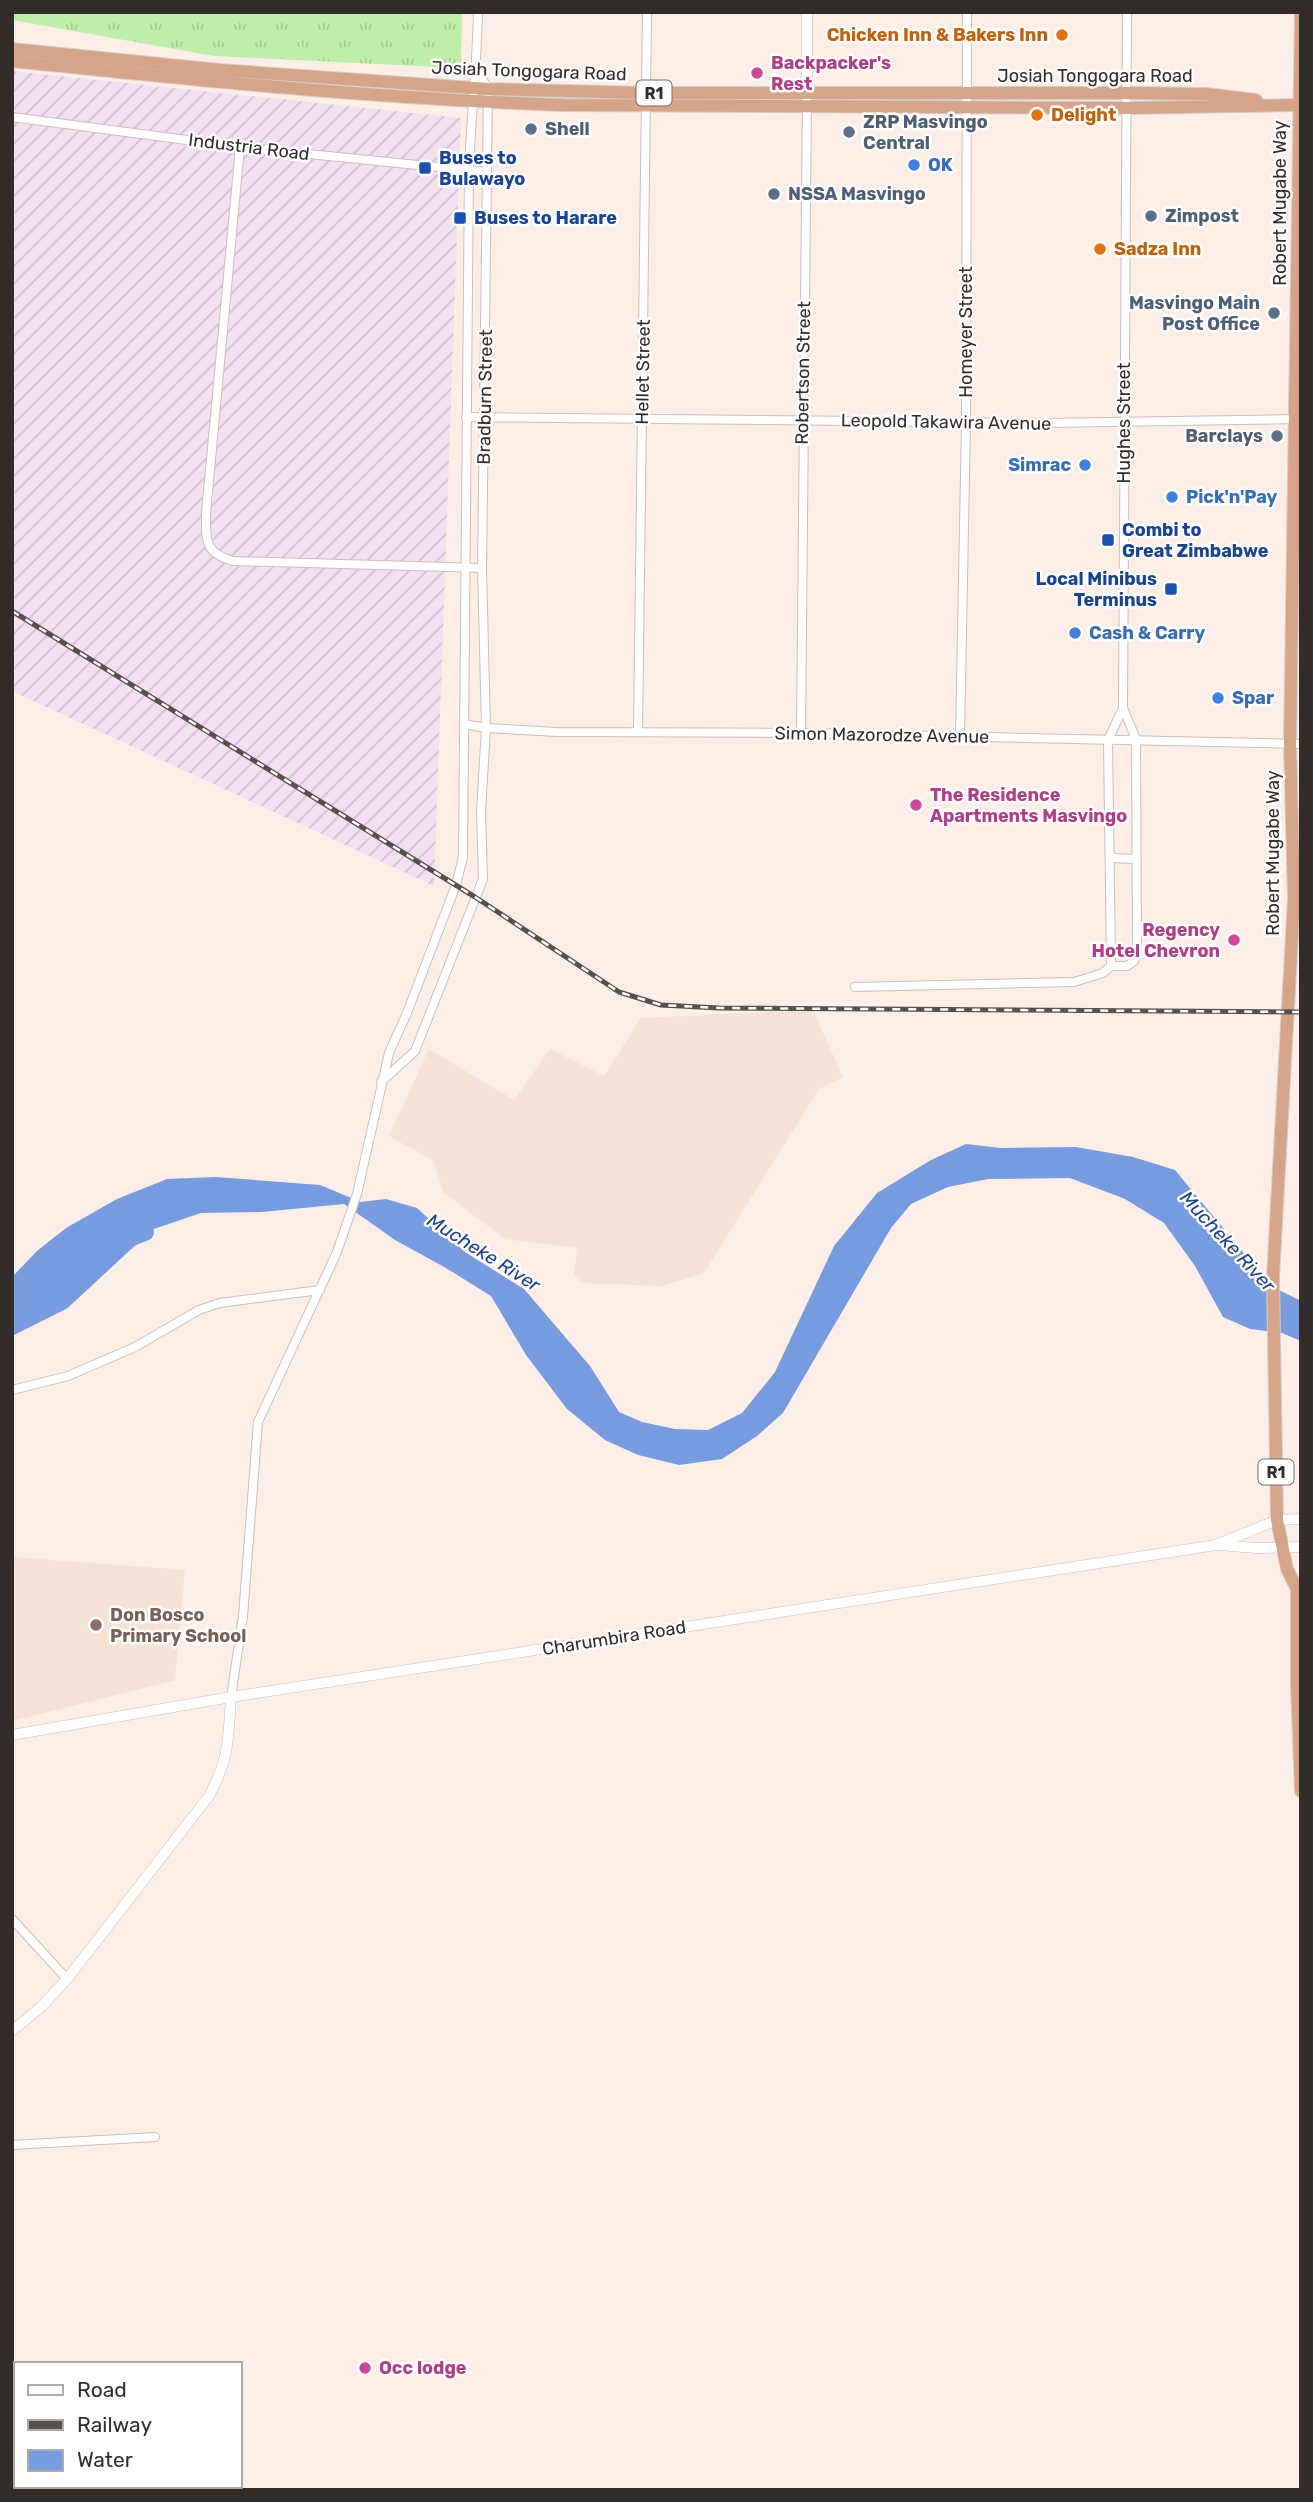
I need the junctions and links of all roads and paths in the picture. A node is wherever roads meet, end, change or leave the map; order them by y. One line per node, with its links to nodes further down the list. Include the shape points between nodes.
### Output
1 (478, 12): 9 (street, Bradburn Street)
2 (646, 12): 13 (street, Hellet Street)
3 (807, 12): 14 (street, Robertson Street)
4 (967, 12): 15 (street, Homeyer Street)
5 (1127, 12): 10 (street, Hughes Street)
6 (1301, 12): 16 (highway, Robert Mugabe Way)
7 (12, 49): 11 (highway, Josiah Tongogara Road / R1)
8 (12, 61): 11 (highway, Josiah Tongogara Road / R1, via 223,83)
9 (477, 69): 11 (street, Bradburn Street); 12 (street, Bradburn Street)
10 (1127, 93): 15 (highway, Josiah Tongogara Road / R1); 16 (highway, Josiah Tongogara Road / R1, via 1206,94); 17 (street, Hughes Street)
11 (472, 95): 12 (highway, Josiah Tongogara Road / R1); 20 (street, Bradburn Street)
12 (488, 96): 13 (highway, Josiah Tongogara Road / R1); 21 (street, Bradburn Street)
13 (646, 100): 14 (highway, Josiah Tongogara Road / R1); 27 (street, Hellet Street)
14 (807, 100): 15 (highway, Josiah Tongogara Road / R1); 28 (street, Robertson Street)
15 (967, 100): 17 (highway, Josiah Tongogara Road / R1); 29 (street, Homeyer Street)
16 (1299, 105): 17 (highway, Josiah Tongogara Road / R1); 22 (highway, Robert Mugabe Way / R1)
17 (1127, 108): 30 (street, Hughes Street)
18 (12, 117): 19 (street, Industria Road)
19 (240, 147): 20 (street, Industria Road); 31 (street, via 206,513 211,550 233,561)
20 (469, 170): 21 (street, Industria Road); 24 (street, Bradburn Street)
21 (487, 172): 25 (street, Bradburn Street)
22 (1300, 223): 23 (highway, Robert Mugabe Way / R1)
23 (1299, 305): 26 (highway, Robert Mugabe Way / R1)
24 (466, 417): 25 (street, Leopold Takawira Avenue); 31 (street, Bradburn Street)
25 (485, 417): 27 (street, Leopold Takawira Avenue); 32 (street, Bradburn Street)
26 (1297, 419): 30 (street, Leopold Takawira Avenue); 41 (highway, Robert Mugabe Way / R1)
27 (643, 420): 28 (street, Leopold Takawira Avenue); 36 (street, Hellet Street)
28 (803, 420): 29 (street, Leopold Takawira Avenue); 37 (street, Robertson Street)
29 (965, 422): 30 (street, Leopold Takawira Avenue); 38 (street, Homeyer Street)
30 (1124, 422): 33 (street, Hughes Street)
31 (465, 568): 32 (street); 34 (street, Bradburn Street)
32 (482, 568): 35 (street, Bradburn Street)
33 (1123, 708): 39 (street); 40 (street)
34 (464, 724): 35 (street, Simon Mazorodze Avenue); 46 (street, Bradburn Street, via 461,865)
35 (485, 728): 36 (street, Simon Mazorodze Avenue); 46 (street, Bradburn Street, via 483,879 415,1051)
36 (638, 732): 37 (street, Simon Mazorodze Avenue)
37 (801, 733): 38 (street, Simon Mazorodze Avenue)
38 (960, 737): 40 (street, Simon Mazorodze Avenue)
39 (1136, 739): 40 (street, Simon Mazorodze Avenue); 41 (street, Simon Mazorodze Avenue); 43 (street)
40 (1108, 740): 42 (street)
41 (1296, 744): 50 (highway, Robert Mugabe Way / R1, via 1294,899 1273,1277)
42 (1110, 858): 43 (street); 44 (street)
43 (1136, 859): 44 (street, via 1137,953 1127,967)
44 (1111, 967): 45 (street, via 1074,982)
45 (855, 987)
46 (381, 1082): 47 (street, Bradburn Street, via 357,1194)
47 (320, 1290): 48 (street, via 220,1303 102,1362); 55 (street, Bradburn Street, via 258,1422 243,1616)
48 (12, 1391)
49 (1301, 1519): 50 (street, Charumbira Road)
50 (1277, 1520): 51 (street, Charumbira Road); 53 (highway, Robert Mugabe Way / R1)
51 (1216, 1545): 53 (street, Charumbira Road); 55 (street, Charumbira Road)
52 (1301, 1547): 53 (street, Charumbira Road)
53 (1282, 1549): 54 (highway, Robert Mugabe Way / R1, via 1287,1569)
54 (1299, 1585): 57 (highway, R1)
55 (231, 1697): 56 (street, Charumbira Road); 59 (street, via 228,1755 209,1796)
56 (12, 1735)
57 (1301, 1791)
58 (12, 1919): 59 (street)
59 (67, 1979): 60 (street)
60 (12, 2031)
61 (155, 2137): 62 (street)
62 (12, 2145)

